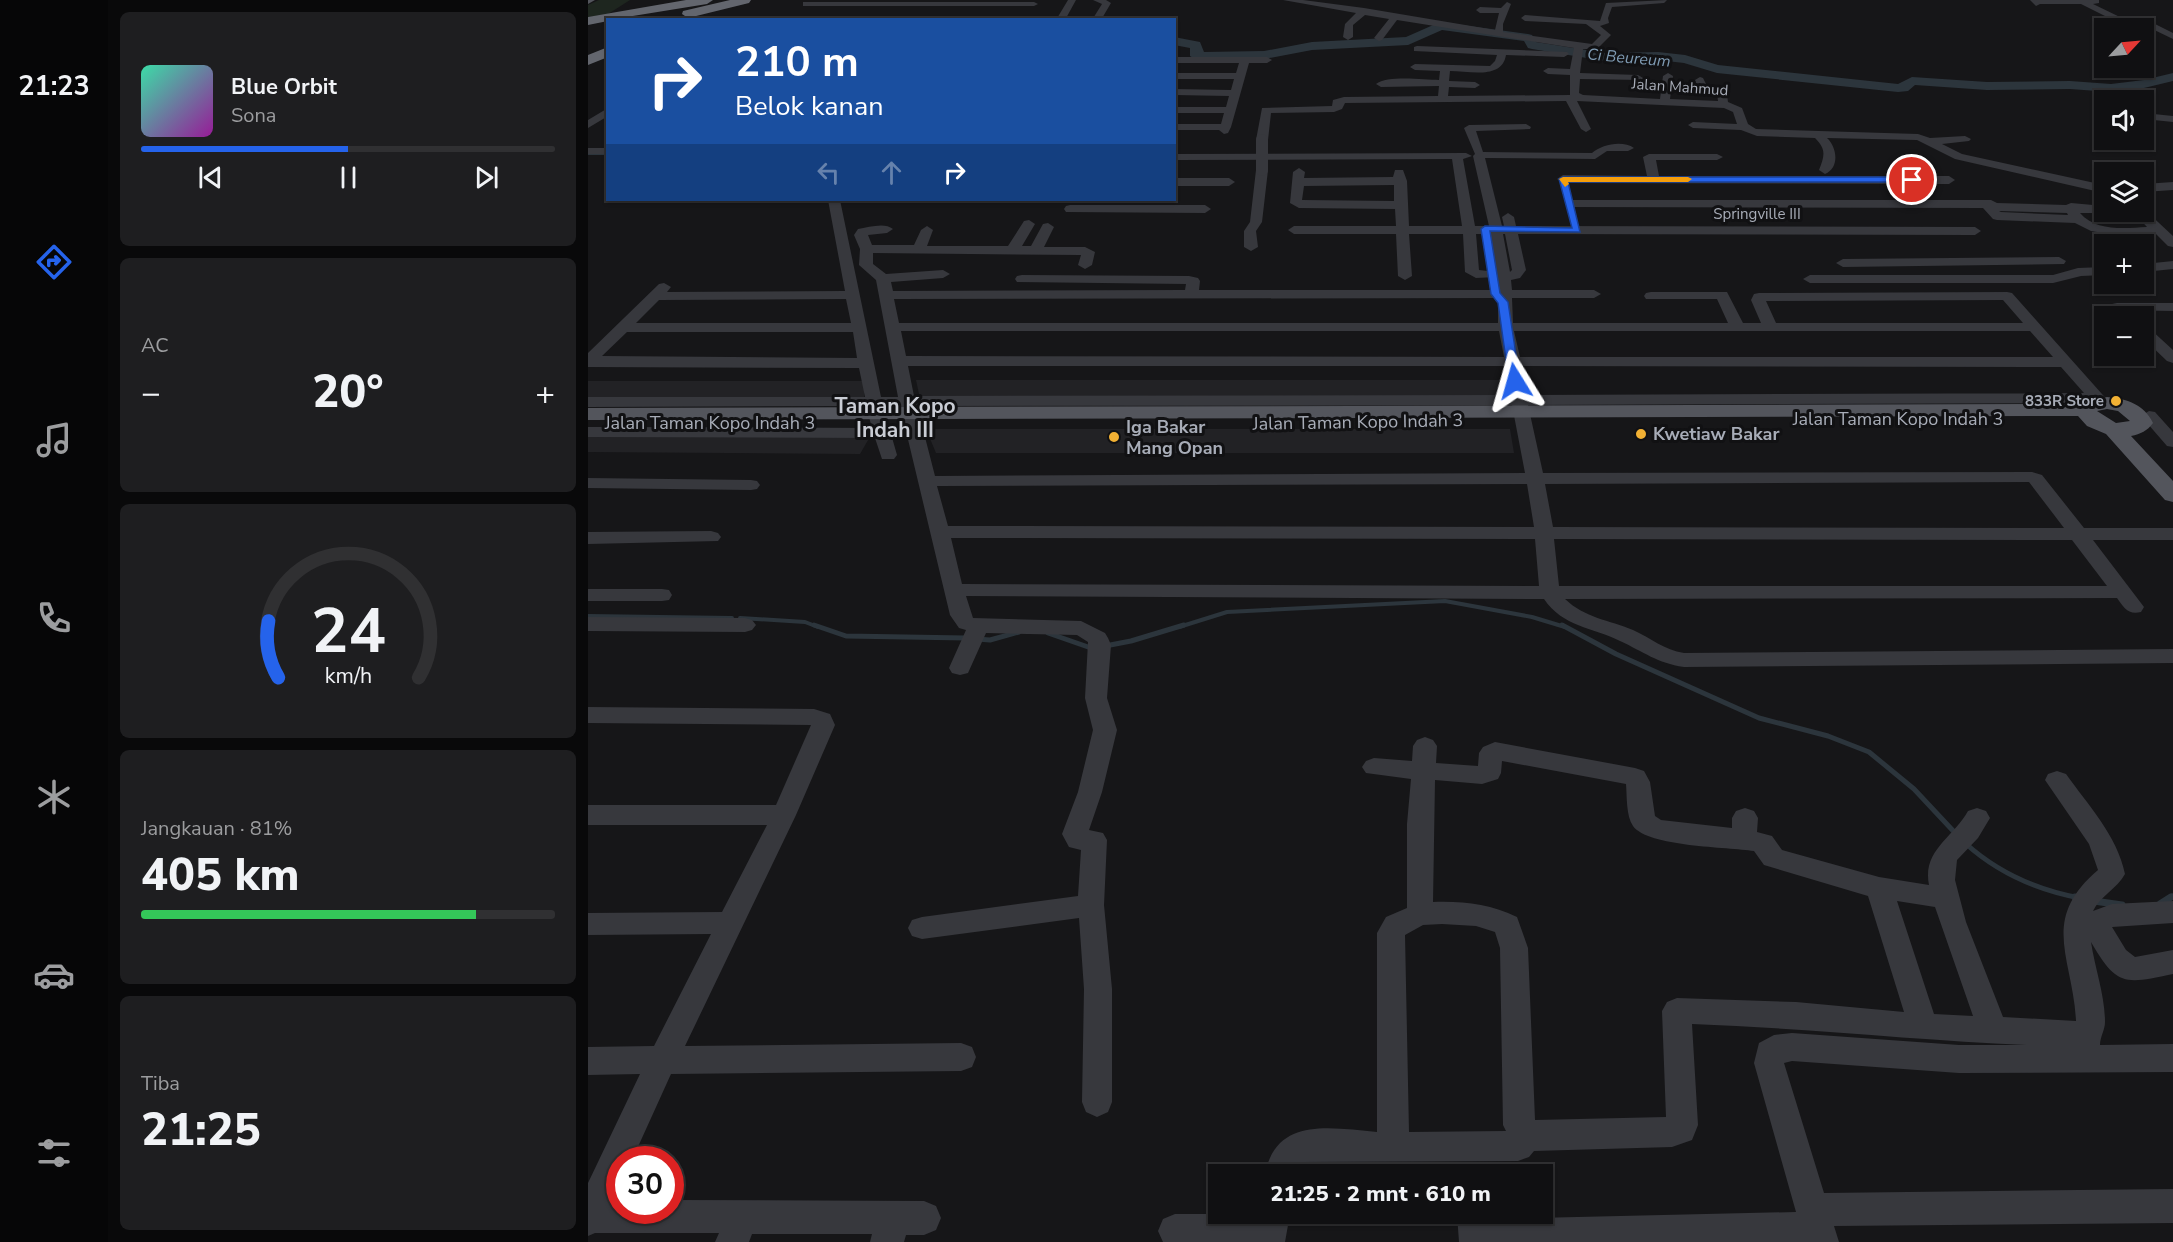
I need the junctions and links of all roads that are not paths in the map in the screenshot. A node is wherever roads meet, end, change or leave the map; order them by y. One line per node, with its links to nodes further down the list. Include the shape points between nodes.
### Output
1 (698, 0): 26 (highway)
2 (707, 0): 26 (highway)
3 (724, 0): 20 (highway)
4 (745, 0): 21 (highway)
5 (1072, 0): 22 (street)
6 (1097, 0): 23 (street, via 1107,3)
7 (1287, 0): 16 (street)
8 (2094, 0): 10 (street)
9 (1664, 1): 13 (street)
10 (2081, 1): 14 (street, via 2033,1); 33 (street, via 2123,22 2146,23)
11 (806, 2): 15 (street, via 811,11)
12 (1035, 2): 15 (street, via 1026,12)
13 (1613, 2): 28 (street, via 1608,6 1605,23)
14 (2036, 4)
15 (904, 8)
16 (1348, 9): 18 (street); 24 (street)
17 (1480, 10): 32 (street, via 1507,8 1499,24)
18 (1364, 11): 19 (street); 34 (street, via 1349,24)
19 (1401, 12): 32 (street, via 1466,22); 35 (street)
20 (625, 18)
21 (680, 18)
22 (1061, 18)
23 (1097, 18)
24 (1333, 18)
25 (1525, 20): 28 (street)
26 (588, 21): 27 (highway)
27 (606, 21)
28 (1597, 27): 29 (street); 39 (street, via 1607,35 1594,47)
29 (1612, 30)
30 (588, 31): 31 (highway)
31 (606, 32)
32 (1501, 33): 39 (street)
33 (2173, 36)
34 (1348, 37)
35 (1379, 38)
36 (1417, 49): 38 (street)
37 (1183, 50): 41 (street)
38 (1503, 51): 39 (street); 46 (street, via 1500,62 1491,69)
39 (1577, 51): 49 (street)
40 (606, 54): 44 (highway)
41 (1177, 60): 42 (street)
42 (1245, 60): 43 (street); 51 (street)
43 (1267, 60)
44 (590, 64)
45 (1415, 67): 46 (street)
46 (1445, 68): 55 (street)
47 (1548, 71): 49 (street)
48 (1389, 73): 56 (street)
49 (1575, 74): 53 (street); 62 (street)
50 (1176, 76): 51 (street)
51 (1240, 76): 60 (street)
52 (1668, 76): 66 (street)
53 (1638, 80): 58 (street); 65 (street)
54 (1700, 80): 67 (street, via 1702,87 1722,88)
55 (1444, 83): 56 (street); 57 (street); 64 (street)
56 (1382, 84): 63 (street)
57 (1475, 85)
58 (1620, 85)
59 (1176, 93): 60 (street)
60 (1236, 93): 70 (street)
61 (1501, 93): 62 (street, via 1530,89)
62 (1575, 97): 64 (street); 65 (street, Jalan Mahmud); 83 (street)
63 (1376, 99): 64 (street); 137 (street, bridge, via 1339,100 1334,109 1266,110)
64 (1443, 100)
65 (1637, 100): 66 (street, Jalan Mahmud)
66 (1665, 101): 67 (street, Jalan Mahmud)
67 (1723, 105): 77 (street, Jalan Mahmud, via 1738,110)
68 (2160, 105): 74 (street)
69 (1176, 110): 70 (street)
70 (1231, 110): 78 (street, via 1225,129)
71 (606, 112): 76 (street)
72 (2154, 117): 73 (street)
73 (2160, 118): 74 (street); 81 (street)
74 (2173, 119)
75 (1693, 125): 77 (street)
76 (588, 126): 82 (street)
77 (1742, 126): 84 (street, via 1760,133)
78 (1176, 127)
79 (1526, 127): 93 (street, via 1469,128)
80 (1860, 127): 85 (street, via 1872,128)
81 (2173, 127)
82 (606, 128)
83 (1586, 129)
84 (1819, 136): 85 (street); 99 (street, via 1829,146 1830,156)
85 (1882, 136): 86 (street)
86 (1923, 136): 87 (street); 100 (street, via 1959,157)
87 (1965, 139)
88 (1628, 148): 93 (street, via 1604,148 1594,156)
89 (588, 151): 90 (street)
90 (606, 151)
91 (1176, 151): 92 (street)
92 (1246, 153): 93 (street); 96 (street)
93 (1473, 155): 107 (street); 128 (street); 132 (street)
94 (588, 156): 95 (street)
95 (606, 156)
96 (1176, 157)
97 (1718, 157): 101 (street, via 1649,157)
98 (1767, 166): 102 (street)
99 (1824, 170)
100 (2049, 178): 108 (street); 121 (street)
101 (1654, 179): 102 (street); 114 (street, via 1562,175)
102 (1775, 179): 103 (street)
103 (1876, 179): 104 (street); 113 (street)
104 (1949, 180)
105 (1176, 182): 110 (street, via 1231,177)
106 (2173, 186): 109 (street)
107 (1500, 187)
108 (2094, 187)
109 (2157, 188): 112 (street)
110 (1226, 198)
111 (834, 201): 149 (street)
112 (2173, 202)
113 (1896, 203): 114 (street); 115 (street); 129 (street)
114 (1571, 204): 134 (street)
115 (1991, 204)
116 (1401, 205): 116 (street, via 1400,177 1298,177 1299,204); 131 (street)
117 (1505, 208): 133 (street)
118 (1205, 209): 119 (street)
119 (1070, 210)
120 (2094, 211): 121 (street)
121 (2075, 214): 121 (street, via 1989,207 1997,216); 130 (street, via 2096,230)
122 (2151, 222): 130 (street)
123 (1029, 224): 141 (street)
124 (1048, 227): 139 (street)
125 (887, 229): 138 (street, via 863,232)
126 (927, 230): 140 (street)
127 (1294, 230): 131 (street, Springville III)
128 (1469, 230): 131 (street, Springville III); 132 (street, Springville III); 154 (street, via 1472,272)
129 (1920, 230): 134 (street, Springville III); 135 (street, Springville III); 144 (street)
130 (2160, 230): 136 (street)
131 (1403, 231): 153 (street)
132 (1490, 231): 133 (street, Springville III); 154 (street)
133 (1511, 231): 134 (street, Springville III); 154 (street, via 1519,270 1515,275)
134 (1577, 231)
135 (1975, 231)
136 (2173, 243)
137 (1251, 247)
138 (867, 249): 140 (street); 146 (street)
139 (1035, 250): 141 (street); 142 (street)
140 (918, 251): 141 (street)
141 (1012, 251)
142 (1071, 251): 148 (street, via 1088,252); 157 (street)
143 (2059, 261): 144 (street)
144 (1950, 262): 145 (street)
145 (1843, 263)
146 (866, 265): 149 (street); 155 (street)
147 (2173, 265): 150 (street)
148 (1085, 266)
149 (849, 267): 161 (street)
150 (2154, 267)
151 (2094, 271): 158 (street, via 2054,279)
152 (943, 274): 155 (street)
153 (1405, 276)
154 (1497, 276): 166 (street)
155 (882, 278): 162 (street)
156 (1022, 279): 157 (street)
157 (1060, 279): 163 (street, via 1188,280 1193,281)
158 (1810, 279)
159 (668, 283): 164 (street)
160 (1594, 294): 166 (street)
161 (854, 295): 164 (street); 175 (street)
162 (885, 295): 163 (street); 171 (street)
163 (1191, 295): 166 (street)
164 (655, 296): 170 (street)
165 (1651, 296): 172 (street, via 1722,295)
166 (1502, 297): 169 (street)
167 (2154, 307): 168 (street)
168 (2173, 307)
169 (1507, 326): 171 (street); 172 (street); 182 (street)
170 (623, 327): 175 (street); 181 (street)
171 (892, 327): 180 (street)
172 (1738, 327): 173 (street)
173 (1770, 327): 174 (street); 174 (street, via 1760,297 2002,295 2011,299)
174 (2036, 327): 183 (street)
175 (859, 328): 184 (street)
176 (2154, 335): 177 (street)
177 (2173, 337)
178 (2154, 340): 179 (street)
179 (2173, 358)
180 (898, 361): 182 (street); 188 (street)
181 (589, 362): 184 (street)
182 (1512, 362): 183 (street); 187 (street)
183 (2065, 362): 186 (street)
184 (867, 363): 190 (street)
185 (588, 402): 190 (street)
186 (2094, 408): 187 (main road, Jalan Taman Kopo Indah 3); 187 (main road, Jalan Taman Kopo Indah 3, via 1715,405); 192 (main road, Jalan Taman Kopo Indah 3)
187 (1520, 410): 188 (main road, Jalan Taman Kopo Indah 3, via 1241,407); 188 (main road, Jalan Taman Kopo Indah 3, via 1296,424); 198 (street)
188 (911, 413): 190 (main road, Jalan Taman Kopo Indah 3); 199 (street)
189 (588, 414): 190 (main road, Jalan Taman Kopo Indah 3)
190 (878, 417): 193 (main road, Jalan Taman Kopo Indah 3); 194 (street); 196 (street)
191 (2173, 417): 192 (street)
192 (2134, 422): 195 (street); 197 (main road, Jalan Taman Kopo Indah 3); 202 (main road, Jalan Taman Kopo Indah 3)
193 (588, 423)
194 (588, 432)
195 (2173, 442)
196 (888, 456)
197 (2173, 470)
198 (1534, 480): 199 (street); 204 (street); 205 (street, via 2032,477)
199 (927, 481): 203 (street)
200 (588, 483): 201 (street)
201 (751, 485)
202 (2173, 495)
203 (940, 532): 204 (street); 209 (street)
204 (1544, 533): 205 (street); 210 (street)
205 (2077, 533): 206 (street); 210 (street, via 2128,599)
206 (2173, 534)
207 (588, 537): 208 (street)
208 (711, 537)
209 (954, 590): 210 (street); 215 (street, via 960,615)
210 (1549, 592): 216 (street, via 1580,621 1619,633 1669,659)
211 (588, 595): 212 (street)
212 (662, 595)
213 (588, 624): 214 (street)
214 (746, 625)
215 (976, 634): 217 (street); 227 (street, via 1081,628 1097,638 1100,649 1096,698 1105,730 1075,834 1078,840 1094,840)
216 (2173, 656)
217 (960, 668)
218 (588, 715): 223 (street, via 819,718 823,725)
219 (1424, 758): 220 (street); 225 (street, via 1486,774 1491,753 1495,752 1635,777 1643,821 1649,826 1668,832 1744,829 1763,843 1773,858); 229 (street)
220 (1374, 767)
221 (2057, 780): 236 (street, via 2103,846 2112,874 2088,897 2076,937 2091,1026 2086,1033)
222 (588, 815): 223 (street)
223 (784, 815): 230 (street)
224 (1964, 833): 226 (street, via 1940,870)
225 (1879, 888): 226 (street); 234 (street)
226 (1945, 898): 235 (street)
227 (1091, 905): 232 (street); 242 (street, via 1098,989)
228 (2173, 912): 233 (street, via 2112,915 2097,921 2097,927 2128,969)
229 (1420, 914): 243 (street, via 1477,914 1508,924 1514,948 1519,1125); 244 (street, via 1396,926 1391,933)
230 (730, 923): 231 (street); 241 (street)
231 (588, 924)
232 (922, 928)
233 (2173, 962)
234 (1923, 1027): 235 (street); 243 (street, via 1796,1015 1677,1011 1681,1129)
235 (1993, 1030): 236 (street)
236 (2078, 1034): 239 (street)
237 (961, 1057): 241 (street)
238 (2173, 1058): 239 (street)
239 (2101, 1059): 249 (street, via 1959,1059 1792,1047 1774,1050 1770,1053 1770,1064)
240 (588, 1061): 241 (street)
241 (662, 1061): 247 (street)
242 (1097, 1102)
243 (1526, 1136): 244 (street, via 1518,1146)
244 (1393, 1148): 245 (street, via 1297,1148)
245 (1286, 1164)
246 (2173, 1206): 249 (street)
247 (588, 1217): 250 (street)
248 (901, 1226): 250 (street)
249 (1818, 1227): 251 (street)
250 (737, 1230)
251 (1475, 1230)
252 (1175, 1231): 253 (street)
253 (1270, 1231)

